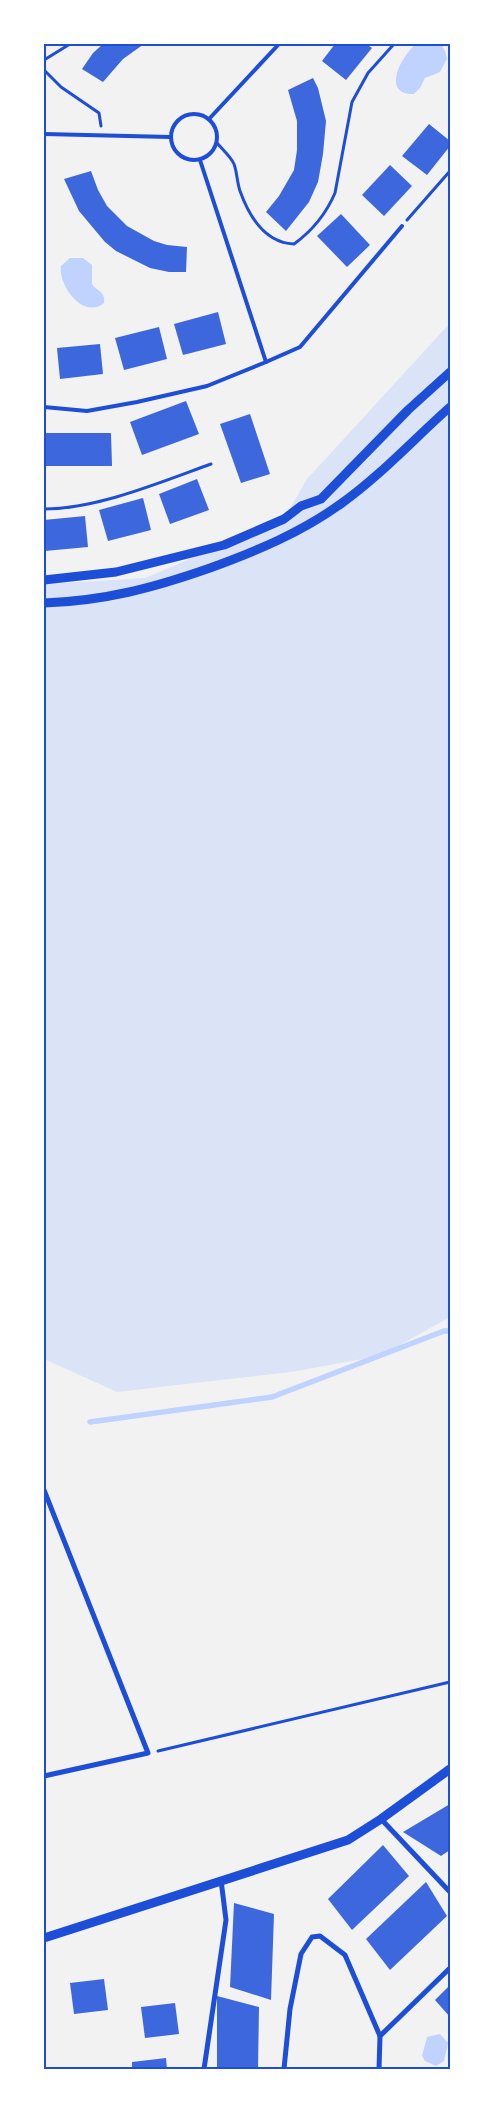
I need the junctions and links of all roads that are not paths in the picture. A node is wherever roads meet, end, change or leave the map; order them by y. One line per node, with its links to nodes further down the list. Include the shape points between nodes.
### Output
1 (279, 44): 2 (lane)
2 (209, 119): 4 (lane, via 197,114 184,116 174,124); 5 (lane, via 216,130 217,143 211,154)
3 (44, 134): 4 (lane)
4 (170, 137): 5 (lane, via 174,151 186,160)
5 (200, 160): 7 (lane)
6 (402, 226): 7 (lane, via 300,347)
7 (266, 362): 9 (lane, via 207,386 137,402 87,411)
8 (450, 372): 11 (street, via 321,499 301,506 284,519 224,544 116,572)
9 (44, 406)
10 (450, 407): 12 (street, via 344,502 285,538 243,556 130,593 79,602)
11 (44, 580)
12 (44, 603)
13 (44, 1490): 14 (street)
14 (46, 1504): 16 (street, via 148,1753)
15 (450, 1770): 17 (street)
16 (44, 1776)
17 (381, 1819): 18 (street, via 348,1840); 19 (street)
18 (221, 1880): 20 (street); 23 (street, via 226,1920)
19 (450, 1892)
20 (44, 1938)
21 (450, 1968): 22 (street)
22 (380, 2036): 24 (street, via 345,1955 320,1936 312,1937 301,1954 290,2009); 25 (street)
23 (204, 2069)
24 (284, 2069)
25 (379, 2069)

